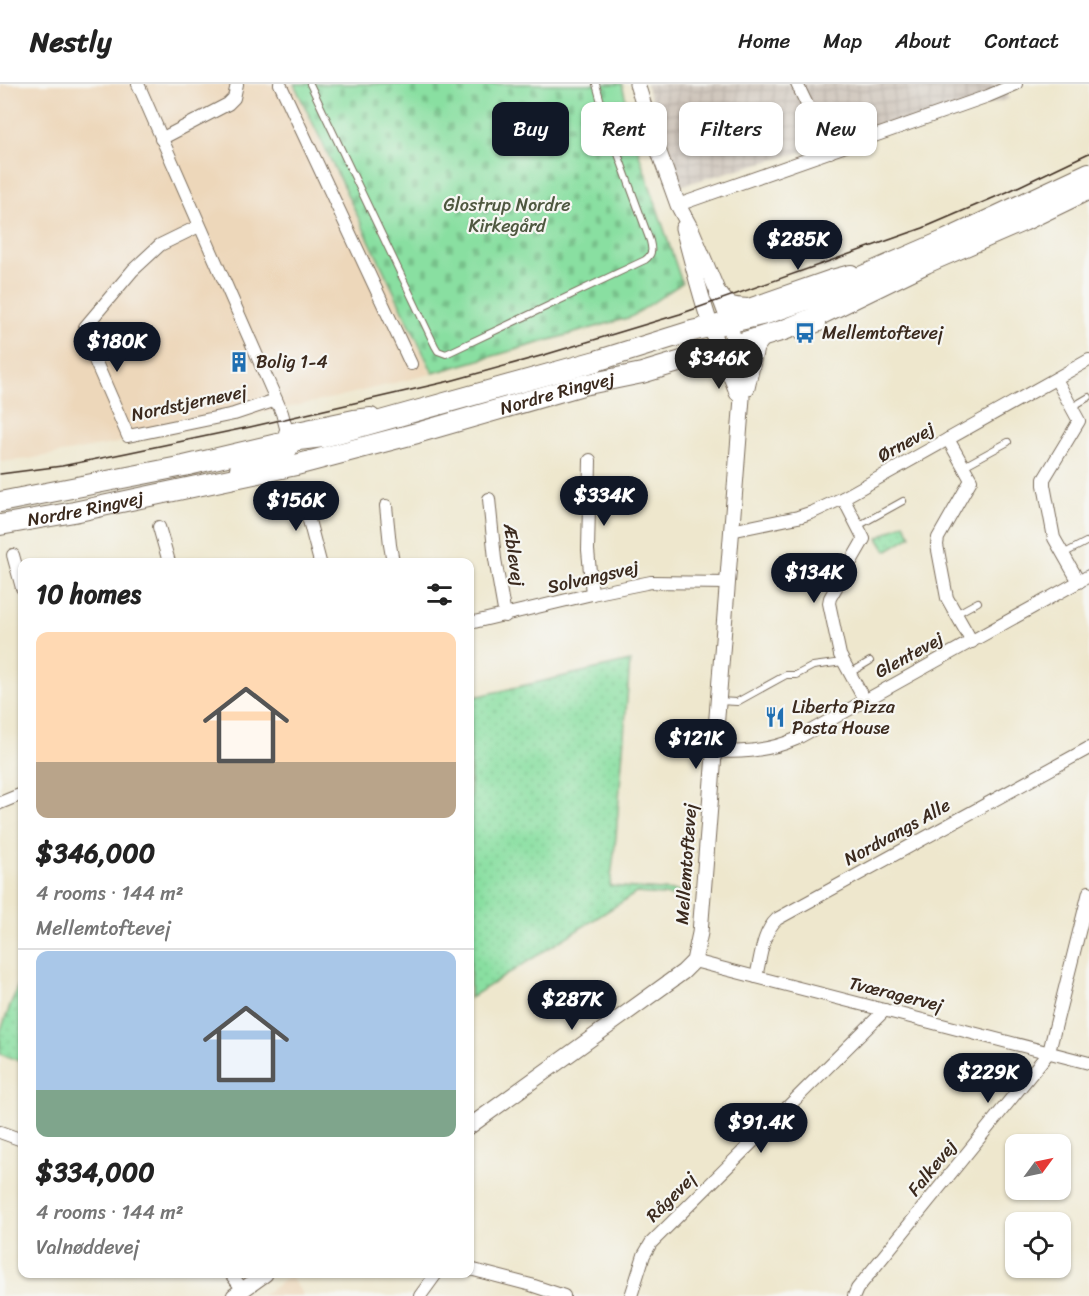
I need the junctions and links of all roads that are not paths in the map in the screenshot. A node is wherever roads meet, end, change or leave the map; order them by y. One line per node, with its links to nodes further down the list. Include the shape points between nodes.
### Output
1 (138, 84): 11 (street, Nordstjernevej)
2 (237, 84): 11 (street, via 234,98 228,104)
3 (280, 84): 24 (street)
4 (310, 84): 5 (lane, via 435,346 446,354 645,260 651,253)
5 (596, 84)
6 (637, 84): 15 (street)
7 (797, 84): 9 (street)
8 (1016, 84): 10 (street)
9 (806, 102)
10 (877, 135)
11 (161, 139): 16 (street, Nordstjernevej)
12 (819, 156): 15 (street)
13 (1089, 173): 17 (main road, Nordre Ringvej)
14 (1089, 189): 19 (main road, Nordre Ringvej)
15 (678, 205): 18 (street); 20 (street, via 698,284)
16 (199, 226): 27 (street, Nordstjernevej); 27 (street, Nordstjernevej, via 160,245 84,327 128,436 234,414)
17 (861, 276): 18 (main road, via 832,279 749,308 726,304); 20 (main road, Nordre Ringvej)
18 (719, 295): 20 (street)
19 (819, 316): 21 (main road, Nordre Ringvej); 22 (lane, via 823,327)
20 (722, 335): 21 (main road, Nordre Ringvej); 29 (street, Mellemtoftevej); 30 (main road, Nordre Ringvej, via 596,361 323,437); 34 (main road, Nordre Ringvej, via 642,373 582,385)
21 (765, 336): 29 (street, Mellemtoftevej, via 756,348)
22 (799, 336)
23 (1089, 360): 25 (street, Ørnevej)
24 (411, 364)
25 (1056, 379): 28 (street); 31 (street, Ørnevej)
26 (1089, 397): 28 (lane)
27 (276, 400): 30 (street, Nordstjernevej)
28 (1072, 407): 50 (street, Glentevej, via 1079,421 1044,482 1054,538)
29 (741, 411): 48 (street, Mellemtoftevej)
30 (289, 437): 34 (street, Nordstjernevej); 36 (main road, via 284,455); 37 (main road, Nordre Ringvej, via 184,466)
31 (948, 439): 35 (street, Glentevej); 40 (street, Ørnevej)
32 (1008, 442): 35 (lane)
33 (590, 460): 58 (street, via 588,550)
34 (296, 465): 36 (main road, Nordre Ringvej)
35 (964, 466): 60 (street, Glentevej, via 971,482 937,543 946,595)
36 (196, 487): 45 (main road, Nordre Ringvej)
37 (68, 488): 38 (main road, via 45,486); 43 (main road, Nordre Ringvej)
38 (0, 491)
39 (302, 494): 53 (street)
40 (843, 498): 46 (street, Glentevej); 48 (street, Ørnevej, via 798,517)
41 (489, 499): 61 (street, Æblevej)
42 (903, 501): 46 (lane)
43 (0, 502)
44 (386, 506): 54 (street)
45 (0, 525)
46 (858, 526): 65 (street, Glentevej, via 864,541 829,601)
47 (159, 527): 52 (street)
48 (731, 531): 57 (street, Mellemtoftevej)
49 (1086, 542): 50 (lane)
50 (1063, 554): 56 (street, Glentevej)
51 (13, 555): 55 (street)
52 (168, 558)
53 (319, 558)
54 (392, 558)
55 (18, 573)
56 (1084, 579): 63 (street, Glentevej)
57 (727, 583): 58 (street, Solvangsvej, via 651,582); 66 (street, Mellemtoftevej)
58 (592, 594): 61 (street, Solvangsvej)
59 (978, 602): 60 (lane)
60 (956, 614): 63 (street, Glentevej)
61 (505, 616): 62 (street, Solvangsvej)
62 (474, 622)
63 (972, 642): 67 (street, Glentevej)
64 (870, 661): 65 (lane)
65 (846, 668): 66 (lane, via 814,665 796,675 786,675 737,702); 67 (street, Glentevej)
66 (718, 701): 69 (street, Mellemtoftevej)
67 (865, 701): 69 (street, Glentevej, via 783,744 744,752)
68 (1089, 748): 74 (street, Nordvangs Alle, via 777,919 766,934)
69 (714, 751): 73 (street, Mellemtoftevej, via 700,933)
70 (18, 796): 71 (street)
71 (0, 803)
72 (1089, 892): 76 (street, Falkevej)
73 (694, 961): 74 (street, Tværagervej); 78 (street, via 668,984)
74 (756, 976): 75 (street, Tværagervej)
75 (885, 1010): 76 (street, Tværagervej); 88 (street, Rågevej, via 651,1242)
76 (1049, 1052): 77 (street, Tværagervej); 89 (street, Falkevej)
77 (1089, 1063)
78 (474, 1123)
79 (0, 1132): 80 (street)
80 (18, 1139)
81 (474, 1270): 87 (street)
82 (232, 1278): 85 (street)
83 (259, 1278): 85 (street)
84 (433, 1278): 86 (street)
85 (238, 1293)
86 (420, 1296)
87 (560, 1296)
88 (631, 1296)
89 (854, 1296)

